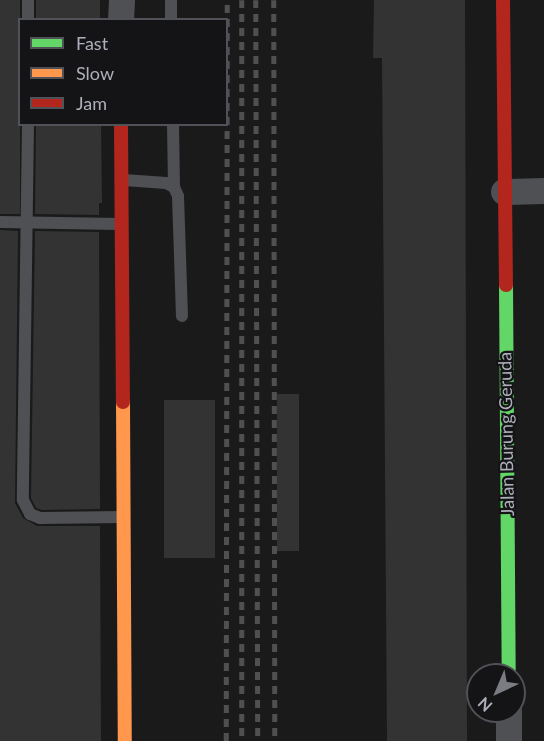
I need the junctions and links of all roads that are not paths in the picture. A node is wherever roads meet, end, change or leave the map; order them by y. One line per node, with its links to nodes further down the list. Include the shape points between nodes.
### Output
1 (28, 0): 5 (lane)
2 (122, 0): 6 (street)
3 (171, 0): 7 (lane)
4 (502, 0): 14 (street, Jalan Burung Geruda)
5 (28, 18)
6 (121, 18)
7 (171, 18)
8 (28, 126): 16 (lane)
9 (121, 126): 11 (street)
10 (173, 126): 12 (lane)
11 (120, 180): 12 (lane); 17 (street)
12 (174, 187): 18 (lane, via 178,196)
13 (544, 191): 14 (street)
14 (504, 192): 20 (street, Jalan Burung Geruda)
15 (0, 222): 16 (lane)
16 (28, 222): 17 (lane); 19 (lane, via 23,500 30,514 40,518)
17 (120, 224): 19 (street)
18 (182, 316)
19 (123, 518): 22 (street)
20 (509, 663)
21 (509, 723): 23 (street)
22 (125, 741)
23 (509, 741)

